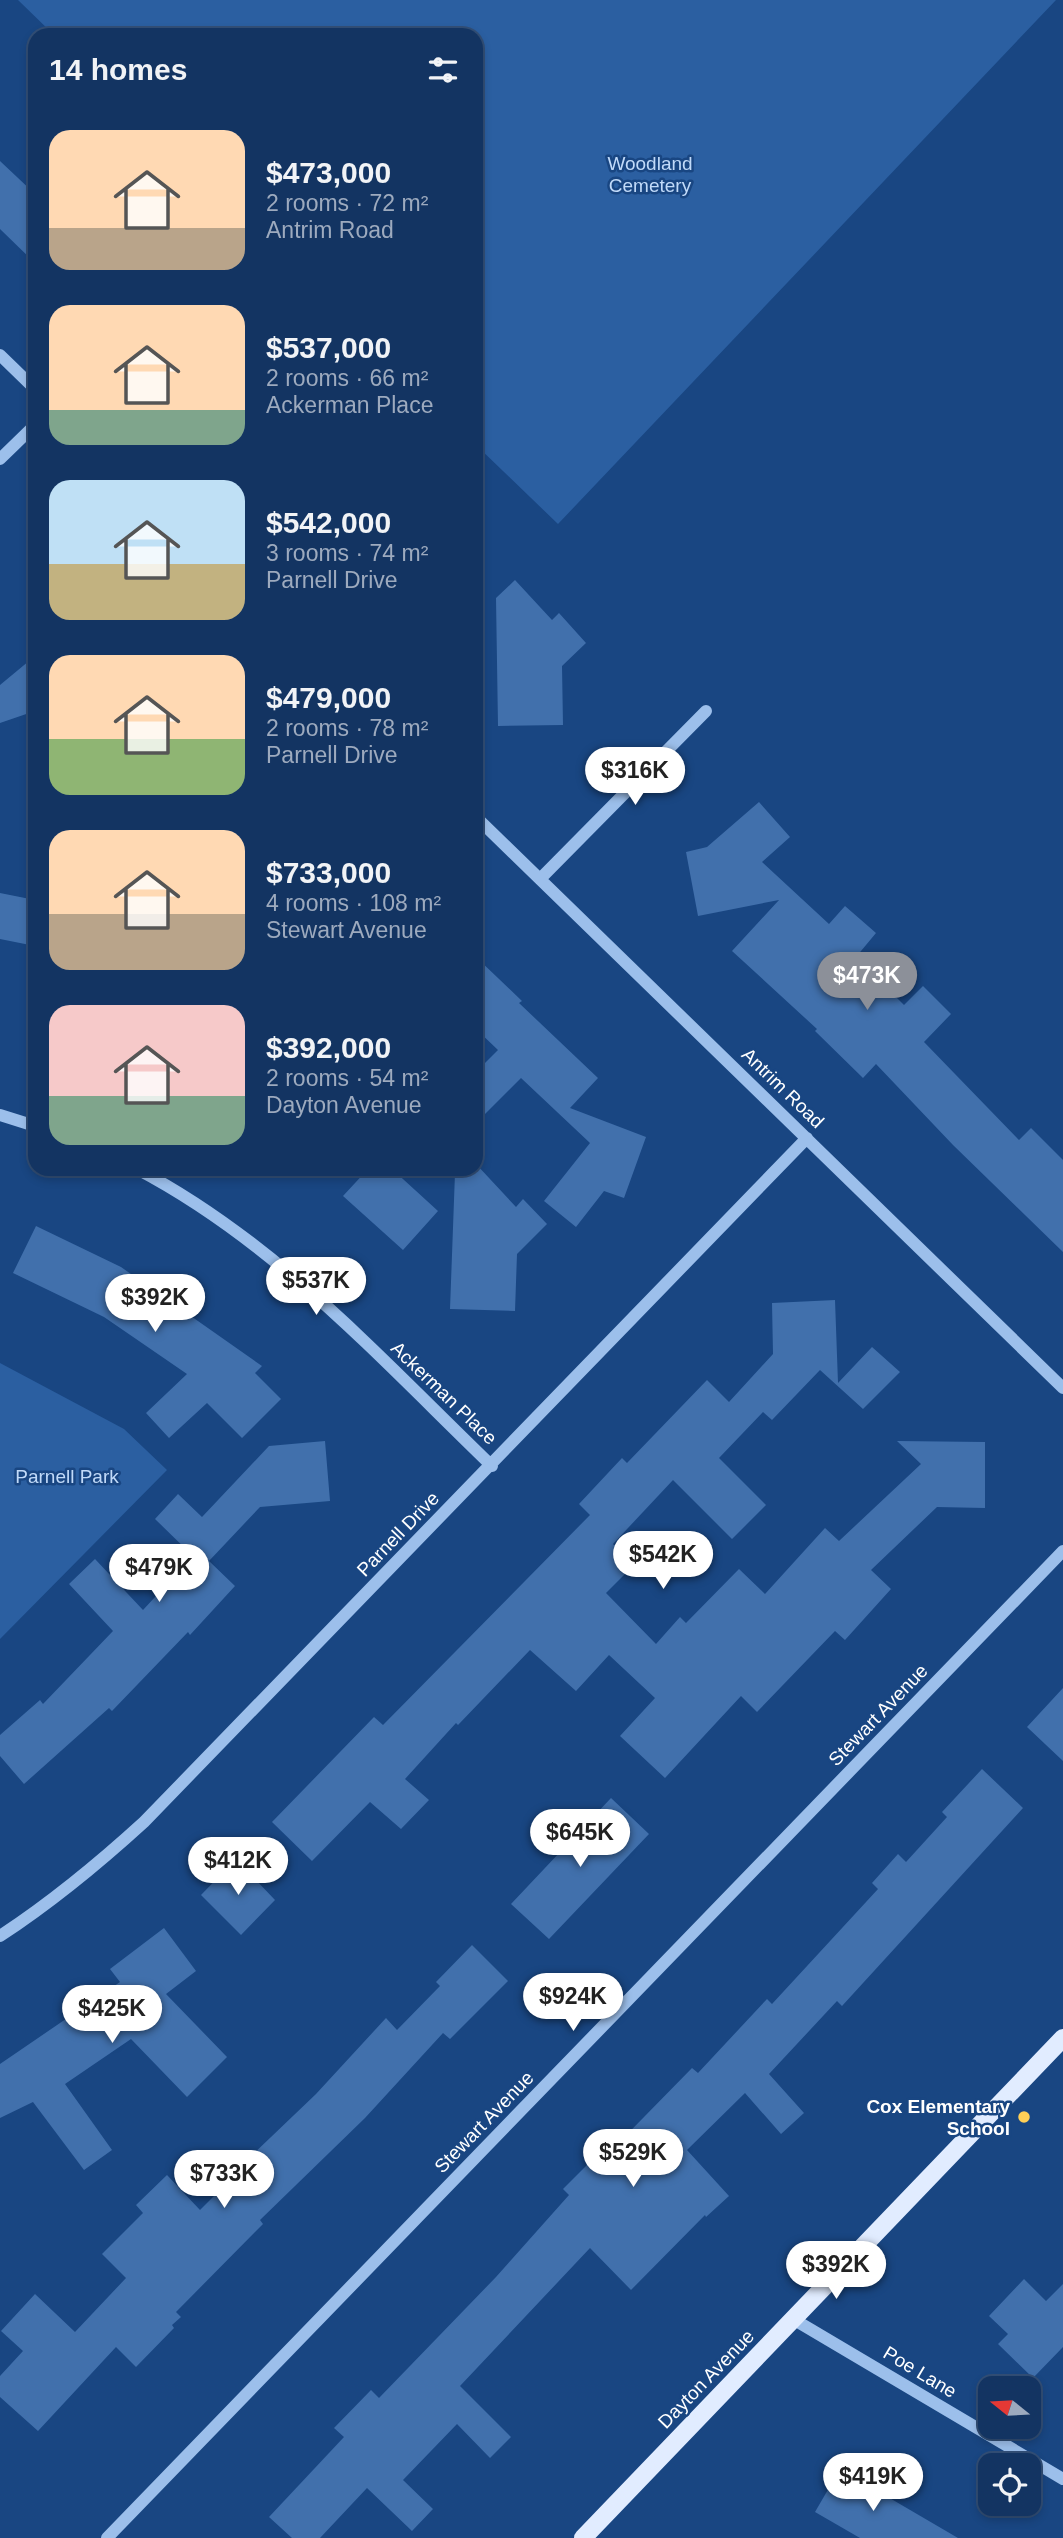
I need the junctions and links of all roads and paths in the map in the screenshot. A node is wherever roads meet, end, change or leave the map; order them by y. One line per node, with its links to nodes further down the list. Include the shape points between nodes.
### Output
1 (0, 355): 2 (street)
2 (28, 382)
3 (28, 432): 4 (street)
4 (0, 459)
5 (706, 711): 7 (street)
6 (483, 824): 7 (street, Antrim Road)
7 (540, 879): 10 (street, Antrim Road)
8 (0, 1115): 9 (street)
9 (28, 1124)
10 (807, 1138): 12 (street, Antrim Road); 13 (street, Parnell Drive)
11 (150, 1176): 13 (street, Ackerman Place, via 236,1228 281,1265)
12 (1063, 1388)
13 (492, 1466): 15 (street, Parnell Drive, via 144,1822 46,1906)
14 (1063, 1551): 19 (street, Stewart Avenue)
15 (0, 1936)
16 (1061, 2043): 17 (main road, Dayton Avenue)
17 (793, 2319): 18 (street, Poe Lane); 20 (main road, Dayton Avenue)
18 (1063, 2479)
19 (107, 2538)
20 (583, 2538)

